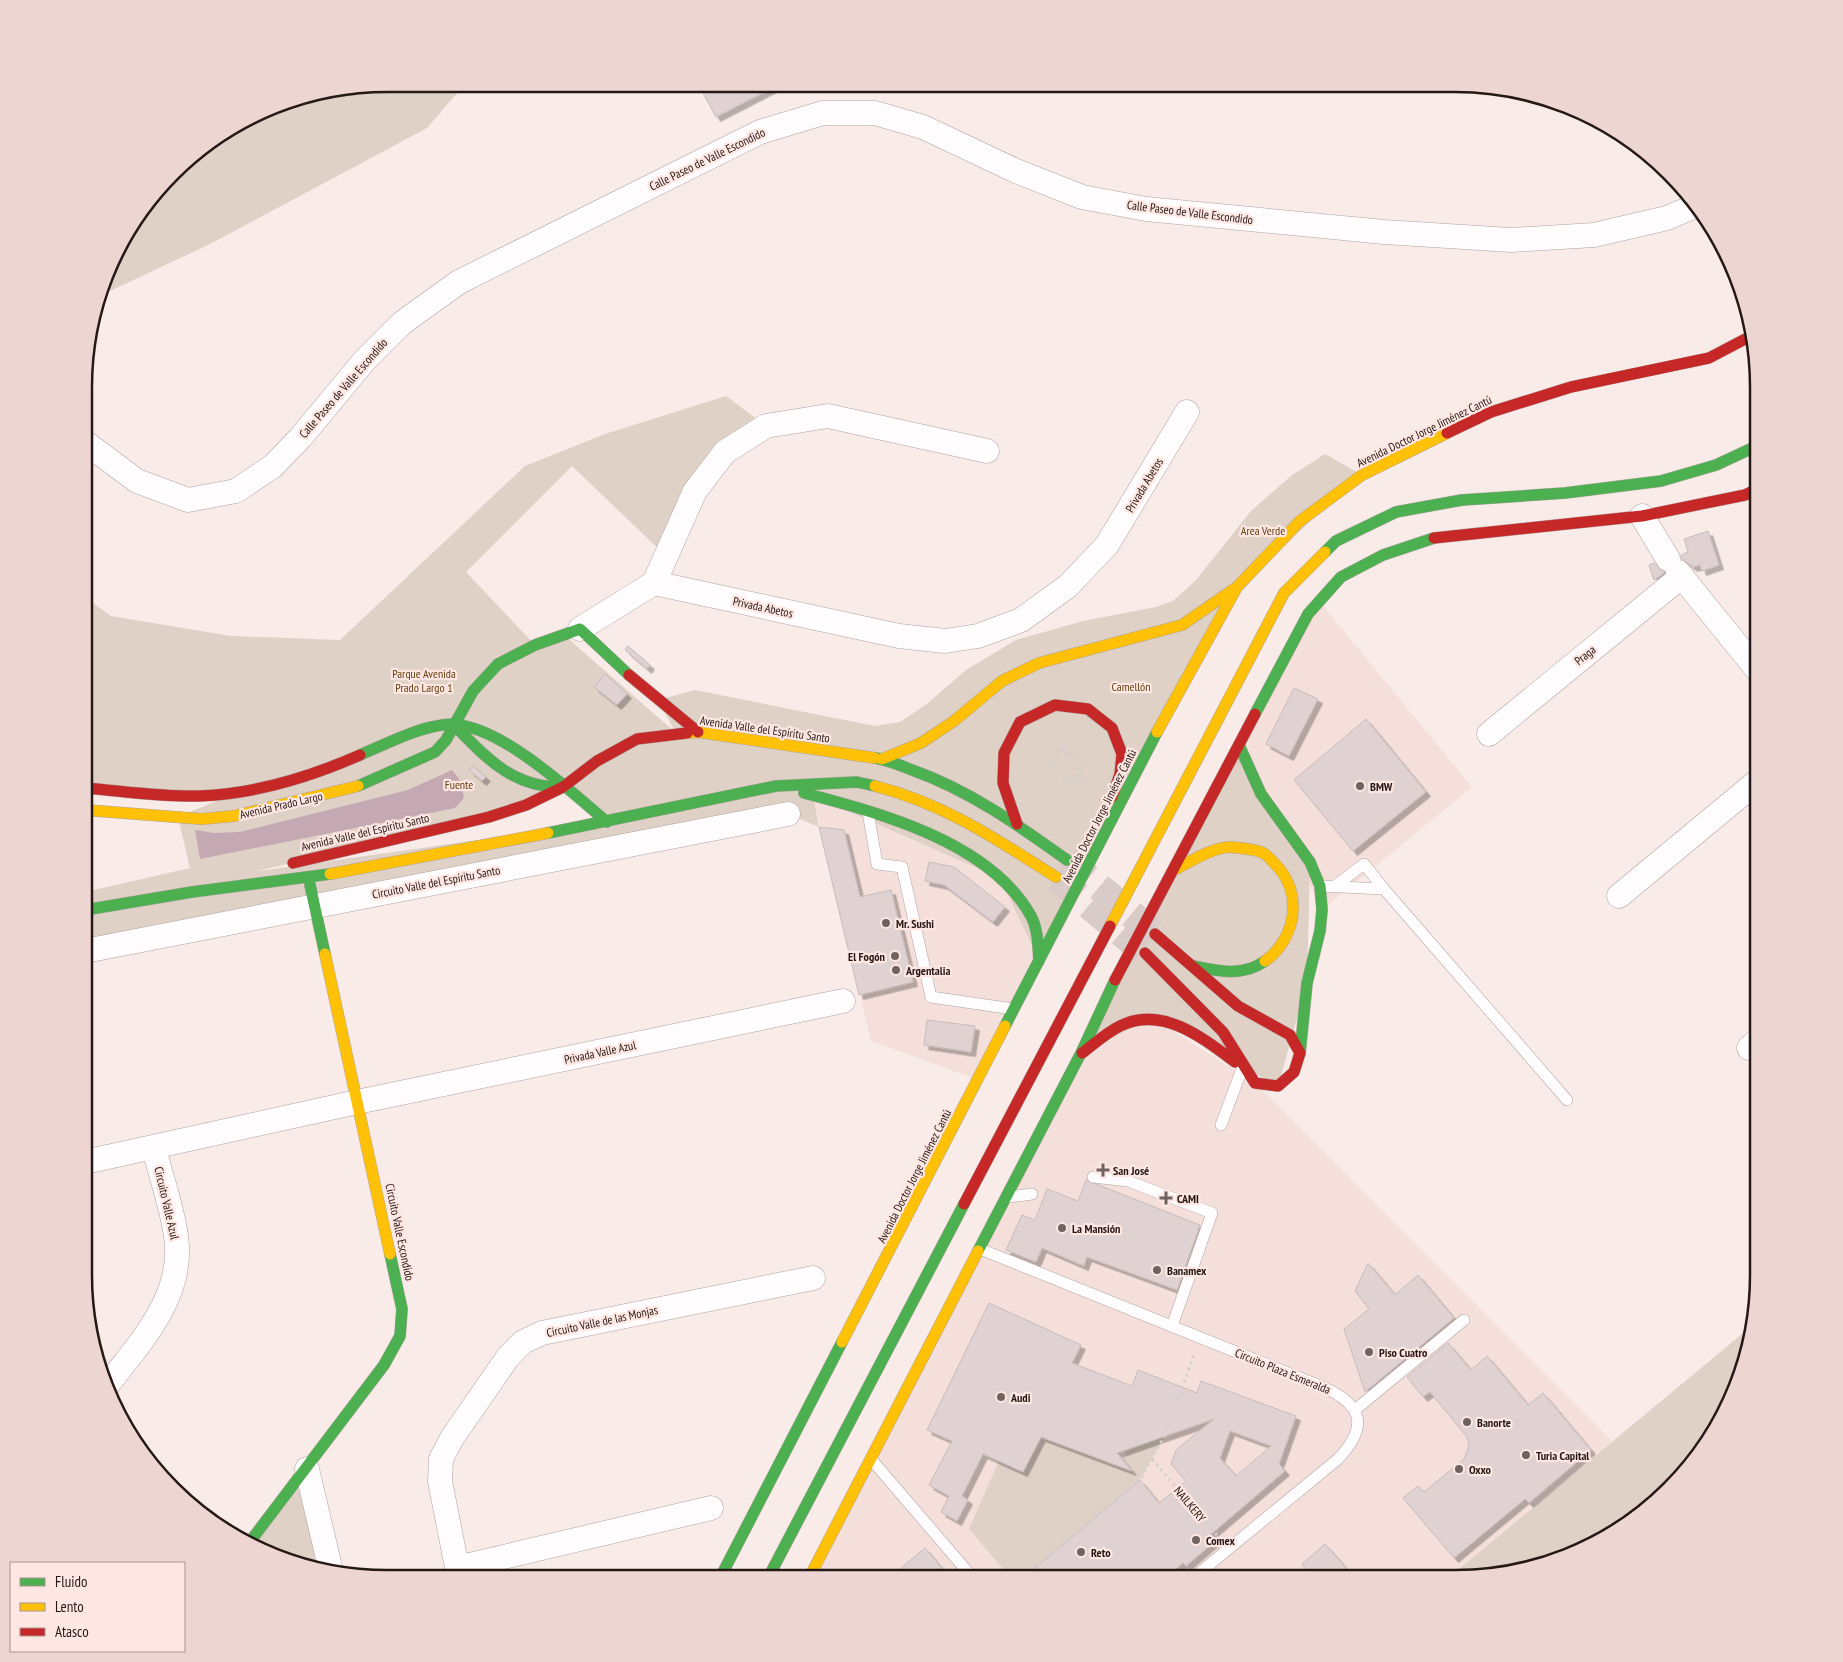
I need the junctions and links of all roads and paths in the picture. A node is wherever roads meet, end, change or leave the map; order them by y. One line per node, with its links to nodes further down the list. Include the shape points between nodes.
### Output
1 (1689, 208): 4 (street, Calle Paseo de Valle Escondido, via 1667,218 1594,235 1511,240 1384,232 1146,209 1082,197 1016,171 923,127 875,113 823,113 760,132 459,282 402,324 364,361 272,466 236,491 188,500 137,480)
2 (1746, 338): 11 (main road, Avenida Doctor Jorge Jiménez Cantú, via 1709,358 1571,387 1482,416 1362,475 1300,521)
3 (1187, 412): 10 (street, Privada Abetos, via 1107,545 1068,586 1021,620 978,636 945,640 900,636)
4 (92, 447)
5 (1750, 449): 52 (main road, via 1662,481 1565,493 1462,500 1396,512 1336,540 1284,593)
6 (987, 451): 10 (street, via 828,416 766,426 726,452 695,491)
7 (1750, 492): 8 (main road)
8 (1642, 516): 9 (street); 17 (main road, via 1430,538 1384,555 1341,577 1308,614)
9 (1676, 569): 13 (street); 16 (street, Praga)
10 (654, 583): 12 (street, Avenida Prado Largo)
11 (1237, 587): 19 (main road, via 1182,625 1039,663 1002,681 954,721 921,743); 29 (main road, Avenida Doctor Jorge Jiménez Cantú)
12 (572, 635): 14 (main road, Avenida Prado Largo, via 535,645 498,664 473,691); 15 (main road, via 627,673)
13 (1750, 658)
14 (454, 724): 21 (main road, Avenida Prado Largo, via 484,732 508,745); 21 (main road, via 475,746 513,776 534,785); 23 (main road, Avenida Prado Largo, via 427,728 314,774 238,792 206,797); 24 (main road, Avenida Prado Largo, via 435,752 358,786 284,806 202,819)
15 (698, 732): 19 (main road, Avenida Valle del Espíritu Santo); 21 (main road, Avenida Valle del Espíritu Santo, via 672,729 637,739 597,761)
16 (1489, 734)
17 (1239, 745): 32 (main road); 35 (main road, via 1262,794 1310,862)
18 (1062, 748): 18 (path, via 1049,768 1071,784 1084,764)
19 (882, 759): 28 (main road, Avenida Valle del Espíritu Santo, via 932,777)
20 (776, 786): 25 (main road); 27 (main road); 34 (main road, via 857,782 910,795 974,825)
21 (563, 787): 27 (main road, Avenida Prado Largo); 31 (main road, Avenida Valle del Espíritu Santo, via 526,805 489,817)
22 (1750, 787): 40 (street)
23 (92, 788)
24 (92, 811)
25 (868, 811): 45 (main road, via 912,826 1000,878 1019,897 1031,916 1038,938); 51 (lane, via 878,864 902,866 931,997)
26 (788, 814): 38 (street, Circuito Valle del Espíritu Santo)
27 (607, 822): 38 (main road)
28 (1016, 824): 29 (main road, via 1003,783 1004,753 1020,722 1055,705 1088,709 1112,728 1122,754 1120,774); 30 (main road, Avenida Valle del Espíritu Santo)
29 (1096, 851): 45 (main road, Avenida Doctor Jorge Jiménez Cantú)
30 (1067, 860)
31 (281, 866)
32 (1174, 870): 46 (main road, via 1229,846 1263,852 1286,875 1292,897 1292,918 1285,942 1258,966 1229,973); 47 (main road)
33 (253, 872): 39 (main road)
34 (1056, 877)
35 (1320, 886): 36 (lane); 54 (main road, via 1320,931 1307,983)
36 (1335, 886): 37 (lane); 37 (lane, via 1364,864)
37 (1384, 889): 56 (lane)
38 (310, 890): 39 (main road, via 254,886); 43 (street, Circuito Valle del Espíritu Santo); 57 (main road, Circuito Valle Escondido)
39 (192, 892): 41 (main road)
40 (1619, 896)
41 (92, 909)
42 (1155, 934): 46 (main road)
43 (92, 948)
44 (1145, 952): 55 (main road, via 1223,1032)
45 (1039, 961): 51 (main road, Avenida Doctor Jorge Jiménez Cantú)
46 (1190, 966): 54 (main road, via 1251,1015 1294,1038)
47 (1119, 971): 48 (main road); 53 (main road)
48 (1098, 990)
49 (843, 1001): 57 (street, Privada Valle Azul)
50 (1084, 1003): 52 (main road)
51 (1016, 1010): 80 (main road, Avenida Doctor Jorge Jiménez Cantú)
52 (1056, 1029): 81 (main road)
53 (1082, 1053): 55 (main road, via 1122,1025 1153,1018 1180,1025); 63 (main road)
54 (1300, 1053): 55 (main road, via 1295,1072 1278,1086 1255,1082)
55 (1243, 1067): 58 (lane)
56 (1567, 1100)
57 (357, 1102): 59 (street); 73 (main road, Circuito Valle Escondido, via 402,1309 400,1336 384,1365)
58 (1221, 1125)
59 (154, 1148): 60 (street); 69 (street, Circuito Valle Azul, via 176,1236 174,1281 154,1322)
60 (92, 1161)
61 (1094, 1178): 67 (lane, via 1128,1181 1212,1213)
62 (1032, 1194): 63 (lane)
63 (1006, 1197): 64 (main road)
64 (980, 1249): 67 (lane, Circuito Plaza Esmeralda); 71 (main road)
65 (813, 1278): 78 (street, Circuito Valle de las Monjas, via 542,1334 523,1342 508,1357 452,1438 442,1459 440,1481)
66 (1464, 1320): 70 (lane)
67 (1172, 1326): 68 (lane, Circuito Plaza Esmeralda)
68 (1200, 1337): 70 (lane, Circuito Plaza Esmeralda, via 1341,1395); 72 (path, via 1164,1437)
69 (112, 1379)
70 (1356, 1410): 76 (lane, via 1359,1427 1352,1445)
71 (871, 1459): 82 (main road); 83 (lane)
72 (1152, 1460): 76 (path, NAILKERY); 84 (path, via 1140,1480)
73 (307, 1469): 75 (main road, Circuito Valle Escondido); 77 (street)
74 (711, 1508): 79 (street, Circuito Valle de las Monjas)
75 (254, 1537)
76 (1228, 1548): 85 (lane)
77 (329, 1564)
78 (457, 1570)
79 (470, 1570)
80 (724, 1570)
81 (772, 1570)
82 (813, 1570)
83 (965, 1570)
84 (1033, 1570)
85 (1202, 1570)

